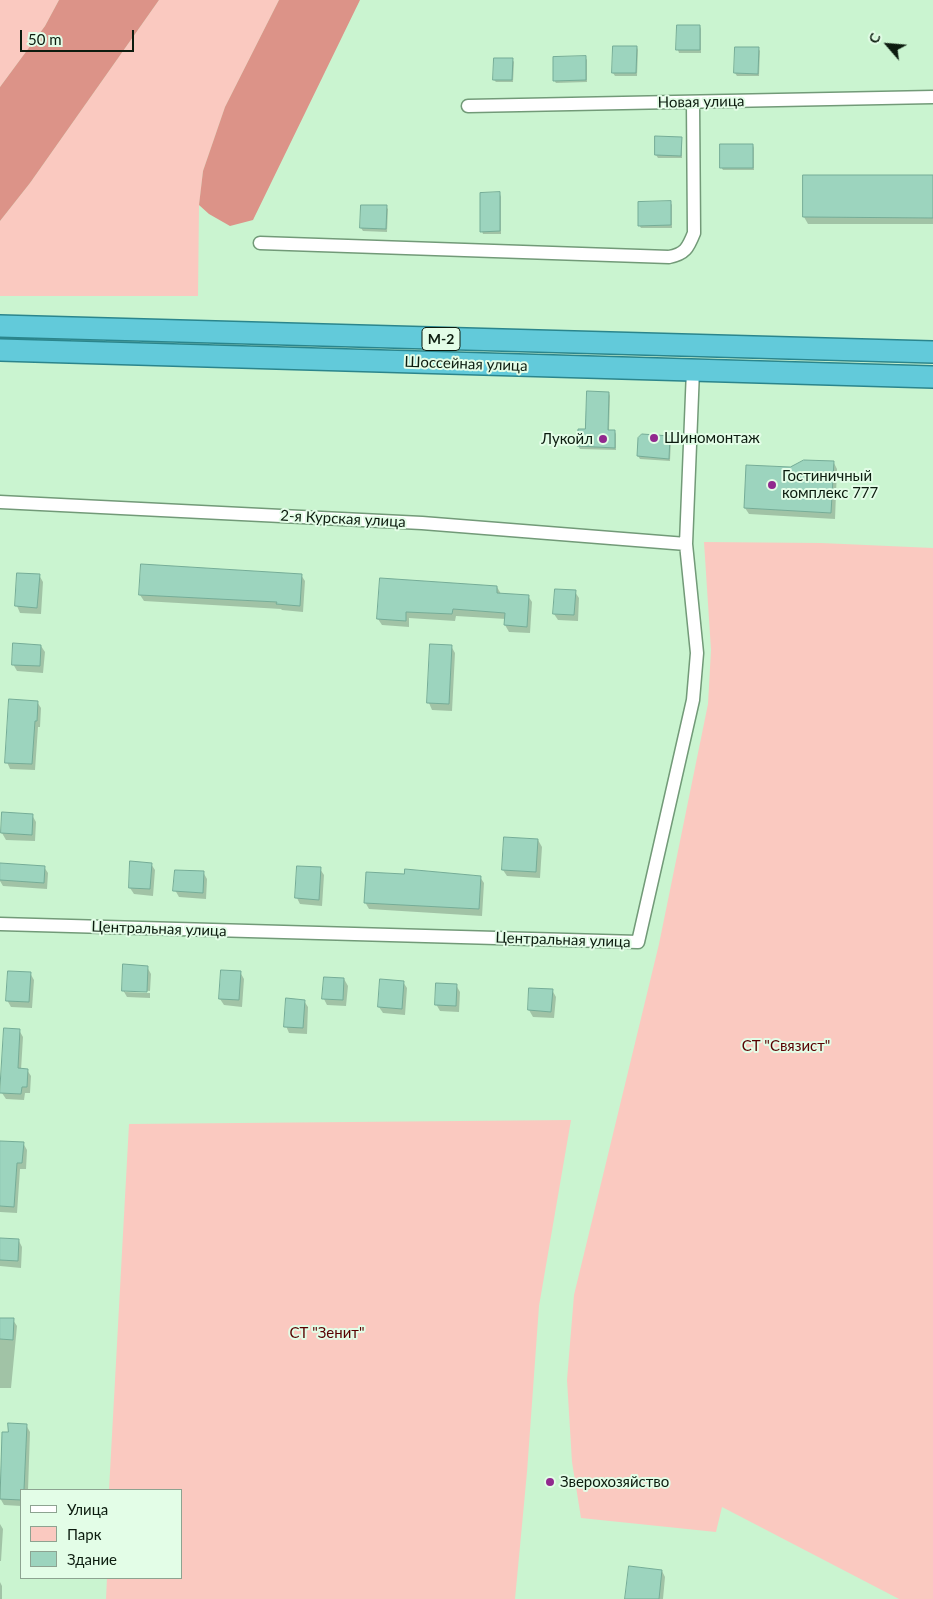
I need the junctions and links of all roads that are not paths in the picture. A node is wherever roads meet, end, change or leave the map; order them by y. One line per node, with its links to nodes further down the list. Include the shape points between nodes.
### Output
1 (933, 97): 2 (street, Новая улица)
2 (693, 102): 3 (street, Новая улица); 4 (street, via 694,233 689,246 680,255 659,257)
3 (468, 106)
4 (260, 243)
5 (0, 326): 7 (highway, Шоссейная улица / М-2)
6 (0, 350): 8 (highway, Шоссейная улица / М-2)
7 (933, 352)
8 (693, 370): 9 (highway, Шоссейная улица / М-2); 11 (street, Центральная улица)
9 (933, 376)
10 (0, 502): 11 (street, 2-я Курская улица, via 422,523)
11 (686, 544): 12 (street, Центральная улица, via 697,653 693,700 638,942)
12 (0, 924)

